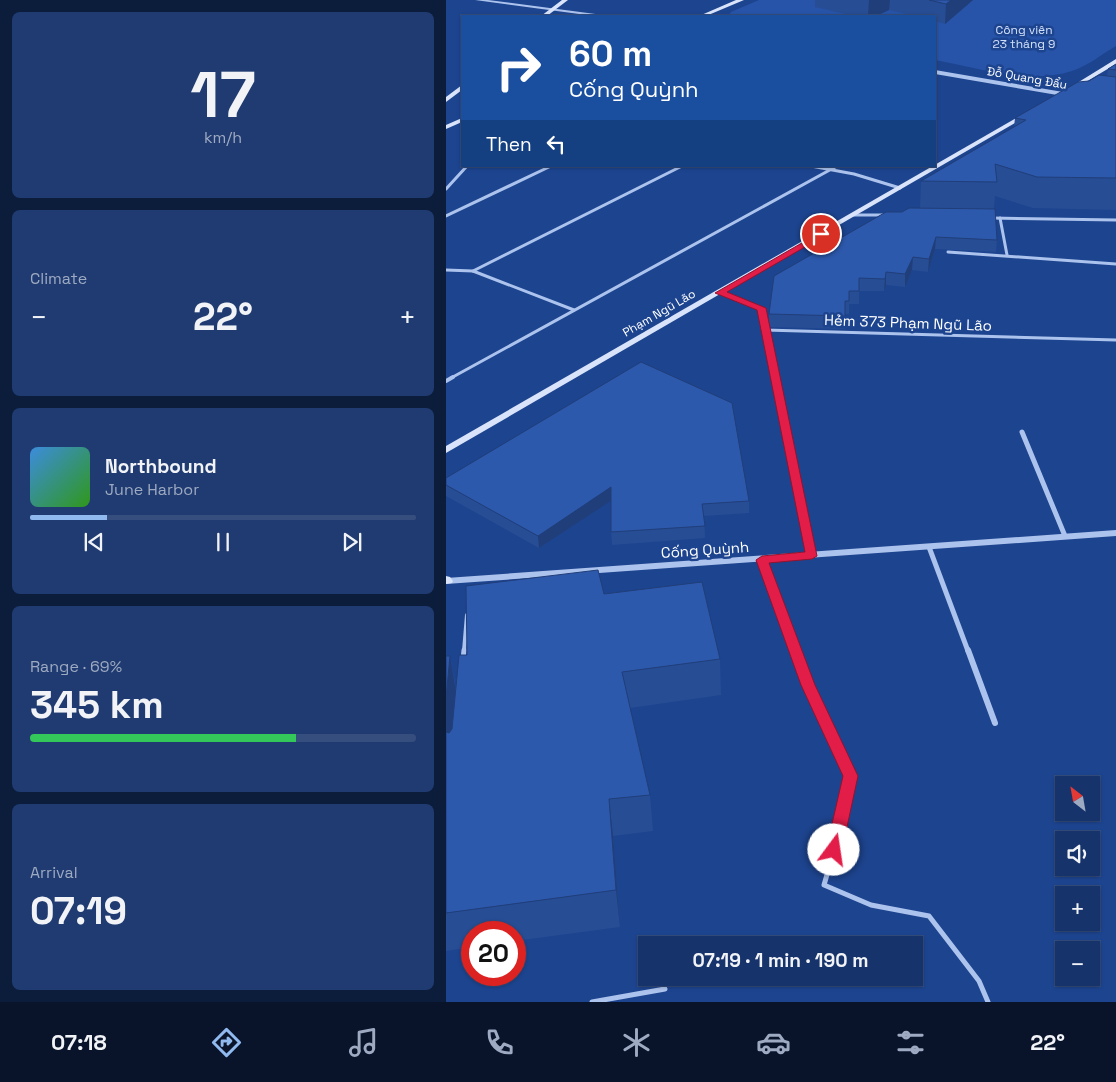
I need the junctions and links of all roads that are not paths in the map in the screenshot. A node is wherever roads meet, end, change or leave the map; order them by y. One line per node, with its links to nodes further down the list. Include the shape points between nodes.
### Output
1 (477, 0): 4 (street)
2 (565, 0): 4 (main road)
3 (741, 0): 7 (main road)
4 (552, 10): 5 (main road); 6 (street)
5 (545, 15)
6 (594, 15)
7 (704, 15)
8 (1116, 61): 11 (main road)
9 (936, 72): 11 (street, Ðỗ Quang Ðẩu)
10 (461, 88): 13 (main road)
11 (1062, 94): 12 (street, Ðỗ Quang Ðẩu); 14 (main road)
12 (1078, 97)
13 (446, 100)
14 (1050, 101)
15 (1036, 109): 24 (main road, Phạm Ngũ Lão)
16 (461, 120): 17 (main road)
17 (446, 127)
18 (466, 167): 25 (lane)
19 (549, 167): 27 (lane)
20 (680, 167): 36 (lane)
21 (818, 167): 23 (lane)
22 (835, 167): 23 (lane)
23 (832, 169): 24 (lane); 38 (lane)
24 (900, 188): 26 (main road, Phạm Ngũ Lão)
25 (446, 189)
26 (854, 215): 28 (lane); 37 (main road, Phạm Ngũ Lão)
27 (446, 216)
28 (893, 216)
29 (990, 218): 30 (lane)
30 (1000, 218): 31 (lane); 33 (lane)
31 (1116, 220)
32 (948, 252): 33 (lane)
33 (1007, 255): 34 (lane)
34 (1116, 264)
35 (446, 270): 36 (lane)
36 (473, 271): 38 (lane)
37 (720, 293): 39 (lane, via 761,308); 43 (main road, Phạm Ngũ Lão)
38 (574, 310): 41 (lane)
39 (765, 330): 40 (lane, Hẻm 373 Phạm Ngũ Lão); 47 (lane)
40 (1116, 340)
41 (446, 381)
42 (1022, 432): 45 (street)
43 (446, 450)
44 (1116, 533): 45 (street, Cống Quỳnh)
45 (1065, 536): 46 (street, Cống Quỳnh)
46 (929, 546): 47 (street, Cống Quỳnh); 52 (street)
47 (812, 556): 48 (street, Cống Quỳnh)
48 (762, 560): 49 (street, Cống Quỳnh, via 470,585); 53 (street, via 808,685 850,776)
49 (447, 581)
50 (468, 609): 51 (lane)
51 (463, 668)
52 (994, 723)
53 (839, 833): 56 (lane, via 824,885 871,904 929,916 979,981)
54 (665, 989): 55 (lane)
55 (592, 1002)
56 (988, 1002)

